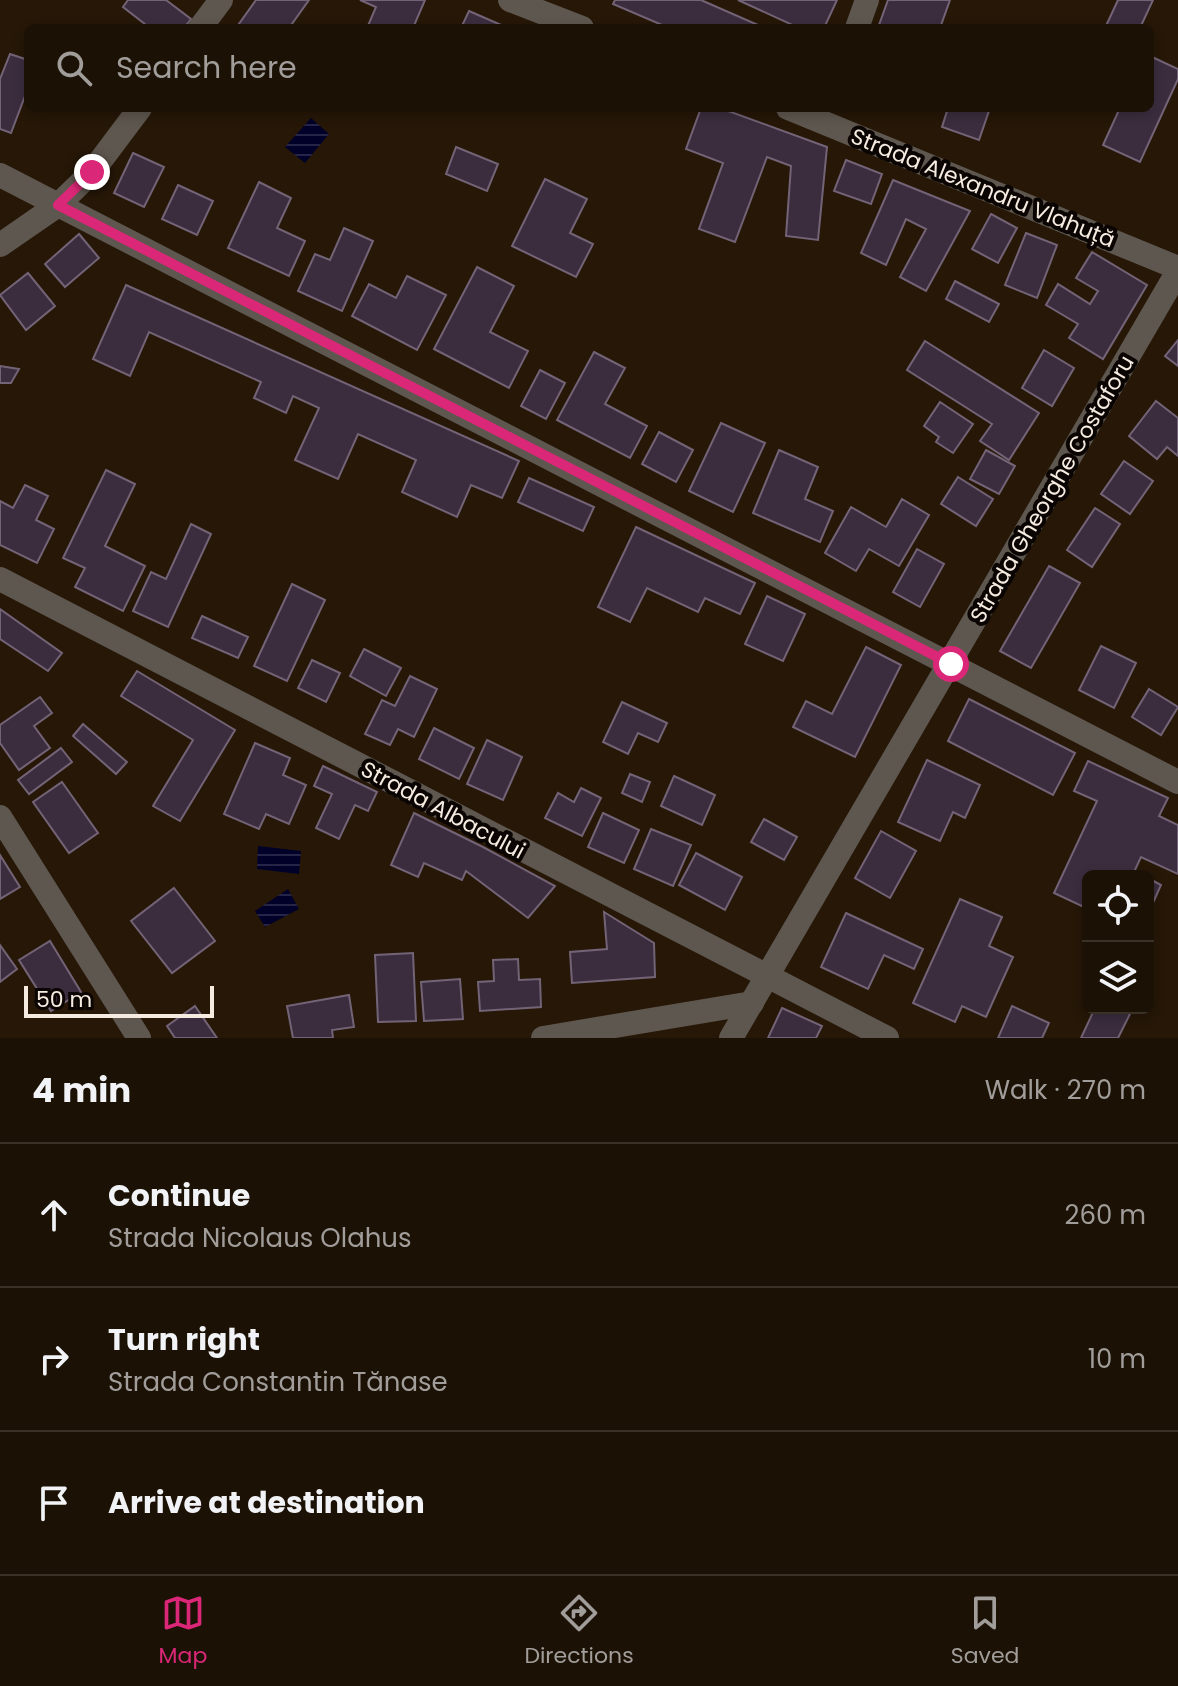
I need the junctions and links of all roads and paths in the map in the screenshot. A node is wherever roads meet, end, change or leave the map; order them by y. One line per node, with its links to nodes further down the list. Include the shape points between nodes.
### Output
1 (221, 0): 4 (street)
2 (510, 0): 5 (street)
3 (867, 0): 6 (street)
4 (203, 24)
5 (572, 24)
6 (858, 24)
7 (137, 112): 10 (street, via 92,172)
8 (827, 115): 12 (street, Strada Alexandru Vlahuță)
9 (0, 175): 10 (street)
10 (58, 205): 11 (street); 14 (street)
11 (0, 245)
12 (1178, 270): 14 (street, Strada Gheorghe Costaforu)
13 (0, 579): 17 (street, Strada Albacului)
14 (951, 664): 15 (street); 17 (street, Strada Gheorghe Costaforu)
15 (1178, 782)
16 (0, 817): 19 (street)
17 (766, 978): 18 (street, Strada Gheorghe Costaforu); 22 (street, Strada Albacului)
18 (752, 1003): 20 (street); 21 (street, Strada Gheorghe Costaforu)
19 (139, 1038)
20 (543, 1038)
21 (731, 1038)
22 (887, 1038)

